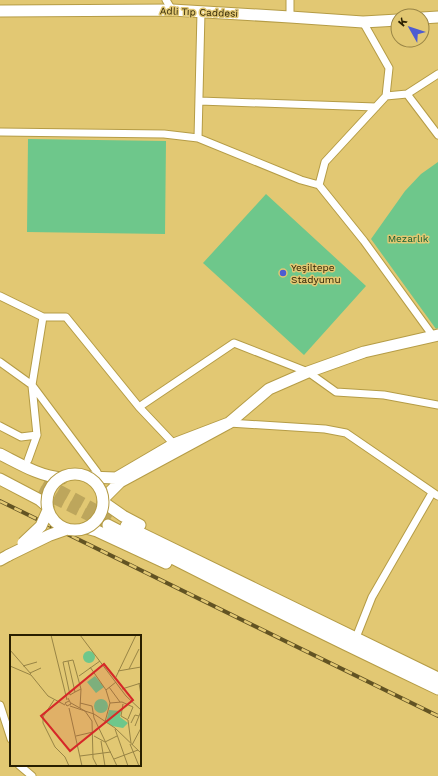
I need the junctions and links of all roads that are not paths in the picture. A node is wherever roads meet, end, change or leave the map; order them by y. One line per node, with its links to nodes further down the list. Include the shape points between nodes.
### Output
1 (166, 0): 3 (street)
2 (290, 0): 6 (street)
3 (172, 10): 4 (main road, Adli Tıp Caddesi); 5 (main road, Adli Tıp Caddesi)
4 (0, 12)
5 (201, 12): 6 (main road, Adli Tıp Caddesi); 12 (street)
6 (290, 17): 8 (main road, Adli Tıp Caddesi)
7 (390, 20): 8 (main road, Adli Tıp Caddesi)
8 (363, 22): 11 (street, via 389,68)
9 (438, 74): 10 (street)
10 (407, 94): 11 (street); 15 (street)
11 (386, 96): 13 (street)
12 (199, 101): 13 (street); 16 (street)
13 (376, 106): 17 (street, via 325,162)
14 (0, 132): 16 (street, via 164,134)
15 (438, 135)
16 (198, 138): 17 (street)
17 (319, 185): 20 (street)
18 (0, 296): 19 (street)
19 (43, 317): 23 (street); 25 (street, via 66,317)
20 (436, 336): 22 (main road, via 364,352)
21 (0, 362): 23 (street)
22 (308, 372): 24 (street, via 336,392 384,395); 25 (street, via 234,343); 26 (main road, via 270,389)
23 (32, 385): 28 (street); 35 (street)
24 (438, 405)
25 (139, 407): 29 (street)
26 (229, 423): 29 (main road); 31 (main road); 38 (street, via 325,429 346,433)
27 (0, 426): 28 (street, via 21,437)
28 (37, 435): 33 (street)
29 (174, 444): 31 (main road)
30 (0, 454): 33 (main road)
31 (159, 457): 35 (main road, via 116,478); 39 (main road, via 120,482)
32 (0, 461): 34 (main road, via 42,487)
33 (30, 465): 36 (main road, via 50,477)
34 (0, 471)
35 (93, 474): 36 (main road, bridge); 39 (main road, bridge)
36 (62, 478): 40 (main road, bridge, via 50,492)
37 (0, 479): 40 (main road, via 40,500)
38 (435, 494): 45 (street, via 372,597)
39 (103, 500): 42 (main road, bridge, via 100,516 94,524); 45 (main road, via 123,516 162,537 325,619)
40 (48, 508): 43 (main road, bridge, via 56,522); 44 (main road, bridge, via 41,526)
41 (110, 521): 45 (main road)
42 (86, 528): 43 (main road, bridge); 45 (main road, via 136,549 268,613)
43 (67, 529): 44 (main road, bridge)
44 (4, 557)
45 (354, 643): 46 (main road); 47 (main road)
46 (438, 678)
47 (438, 689)
48 (0, 705): 49 (street)
49 (10, 736)
50 (20, 766): 51 (street)
51 (32, 776)

